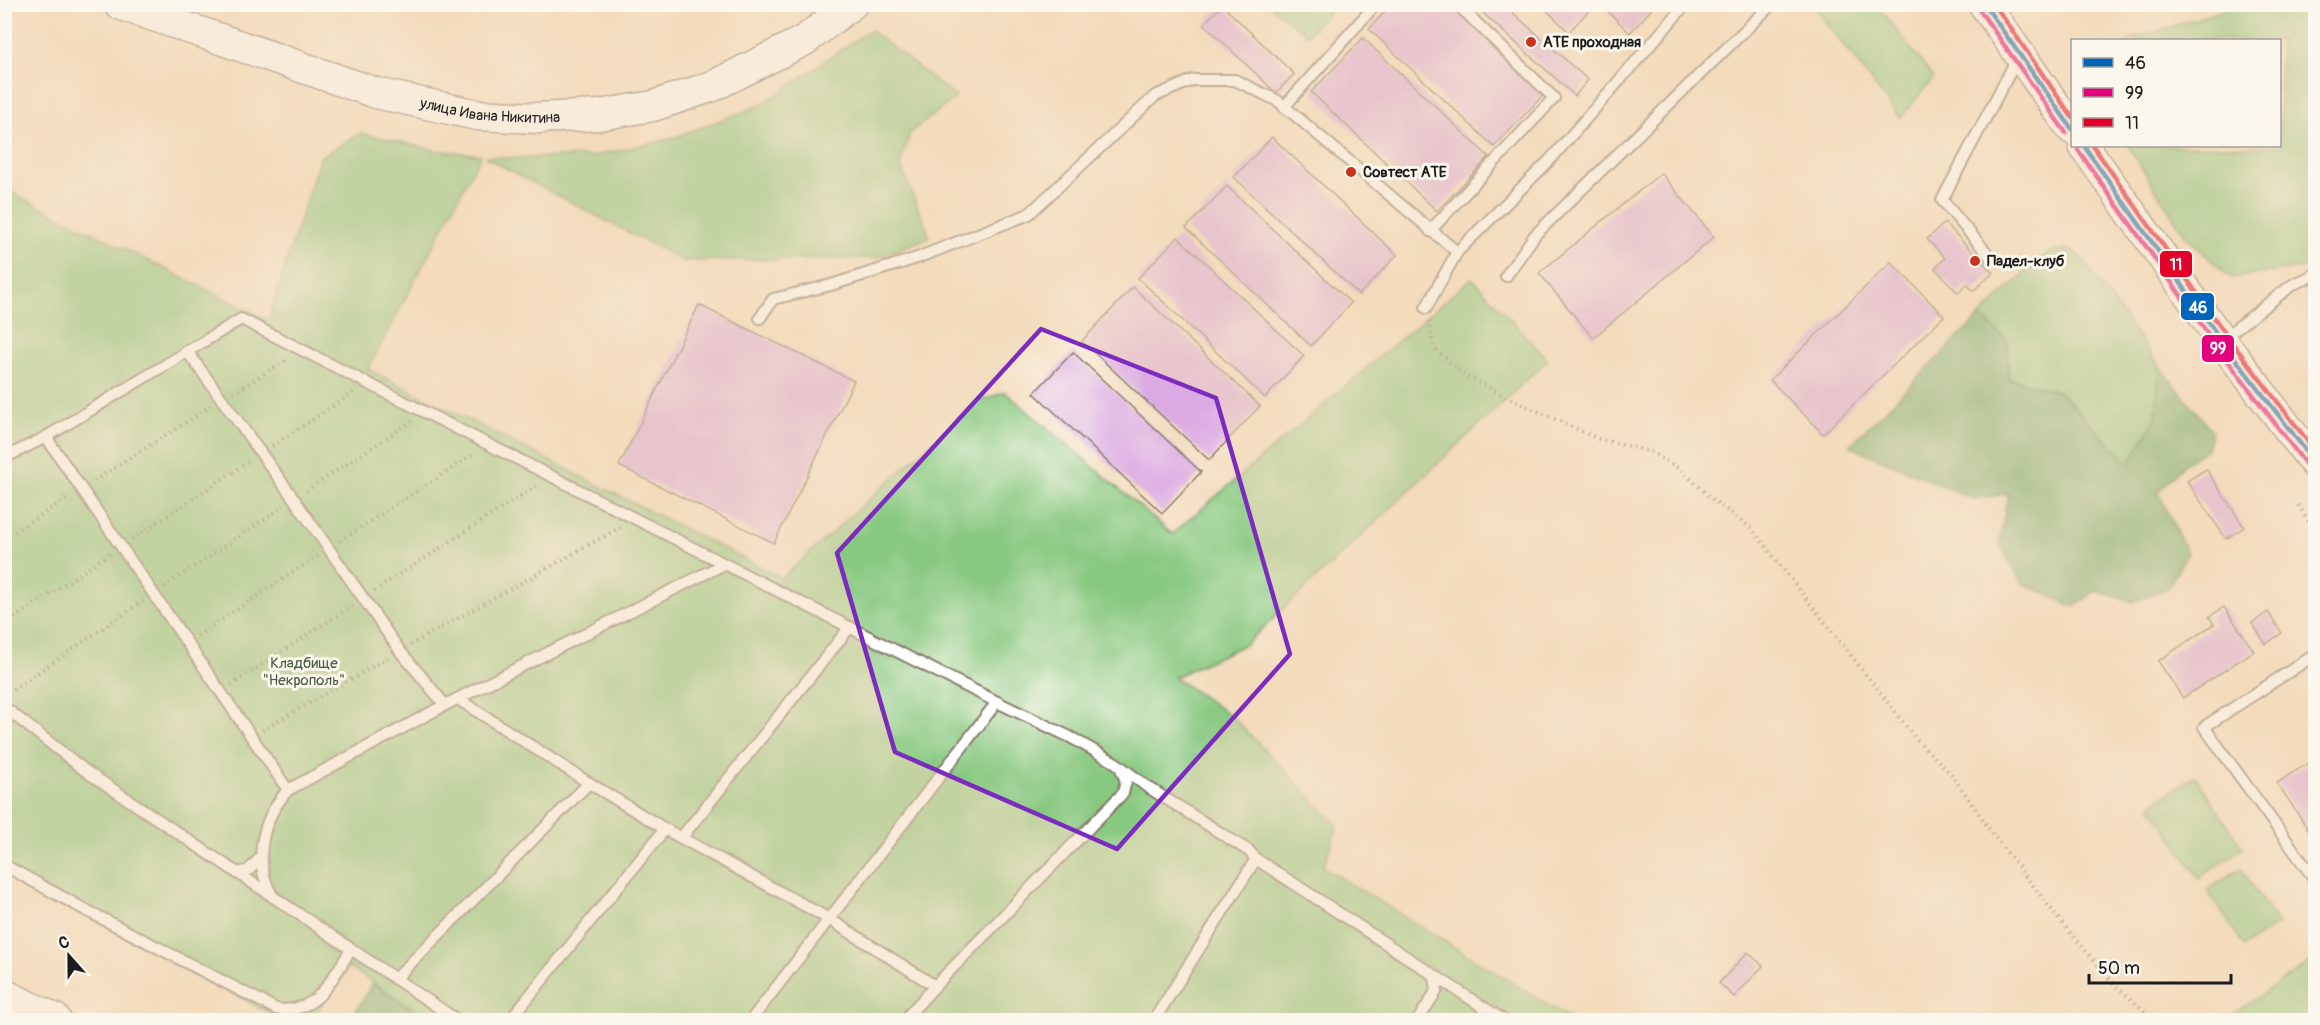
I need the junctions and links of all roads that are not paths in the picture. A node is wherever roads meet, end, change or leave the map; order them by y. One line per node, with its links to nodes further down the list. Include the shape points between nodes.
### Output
1 (119, 4): 2 (main road, улица Ивана Никитина, via 376,93 477,115 538,118 599,115 653,106 713,86 805,40)
2 (852, 4)
3 (1376, 4): 9 (lane)
4 (1457, 4): 12 (lane, via 1554,98)
5 (1686, 4): 13 (lane, via 1549,161)
6 (1772, 4): 16 (lane, via 1536,235)
7 (1984, 4): 8 (main road)
8 (2019, 54): 10 (main road); 14 (lane, via 1942,200)
9 (1284, 107): 12 (lane); 18 (lane, via 1234,80 1193,80 1155,96 1029,214 917,258 773,299)
10 (2071, 126)
11 (2085, 147): 19 (main road)
12 (1430, 231): 13 (lane)
13 (1457, 252): 17 (lane)
14 (1992, 259)
15 (2316, 274): 19 (lane, via 2292,285)
16 (1506, 276)
17 (1426, 308)
18 (760, 318)
19 (2221, 340): 23 (main road)
20 (187, 351): 21 (lane); 24 (lane, via 241,318); 29 (lane, via 400,651)
21 (46, 437): 22 (lane); 34 (lane)
22 (4, 458)
23 (2316, 465)
24 (724, 564): 25 (lane); 27 (lane)
25 (850, 627): 28 (lane); 37 (lane)
26 (2316, 654): 42 (lane, via 2204,727)
27 (458, 699): 29 (lane); 32 (lane)
28 (997, 702): 31 (lane, via 1071,736); 44 (lane)
29 (445, 705): 34 (lane)
30 (4, 707): 41 (lane, via 87,772)
31 (1116, 763): 33 (lane); 35 (lane, via 1125,777)
32 (589, 783): 36 (lane); 47 (lane)
33 (1146, 786): 35 (lane); 39 (lane)
34 (288, 790): 38 (lane, via 269,820)
35 (1123, 793): 48 (lane)
36 (665, 829): 37 (lane); 54 (lane)
37 (681, 837): 44 (lane)
38 (260, 858): 41 (lane, via 249,870); 43 (lane, via 263,879)
39 (1256, 859): 46 (lane); 57 (lane)
40 (4, 865): 45 (lane, via 276,1009 290,1011 309,1005)
41 (237, 873): 43 (lane)
42 (2316, 881)
43 (273, 897): 45 (lane)
44 (829, 919): 48 (lane); 55 (lane)
45 (351, 950): 47 (lane)
46 (1435, 978): 49 (lane); 50 (lane)
47 (395, 979): 53 (lane)
48 (934, 986): 56 (lane)
49 (1454, 989): 50 (lane); 59 (lane)
50 (1437, 990): 58 (lane)
51 (4, 996): 52 (main road)
52 (54, 1020)
53 (457, 1020)
54 (510, 1020)
55 (751, 1020)
56 (904, 1020)
57 (1154, 1020)
58 (1419, 1020)
59 (1503, 1020)

